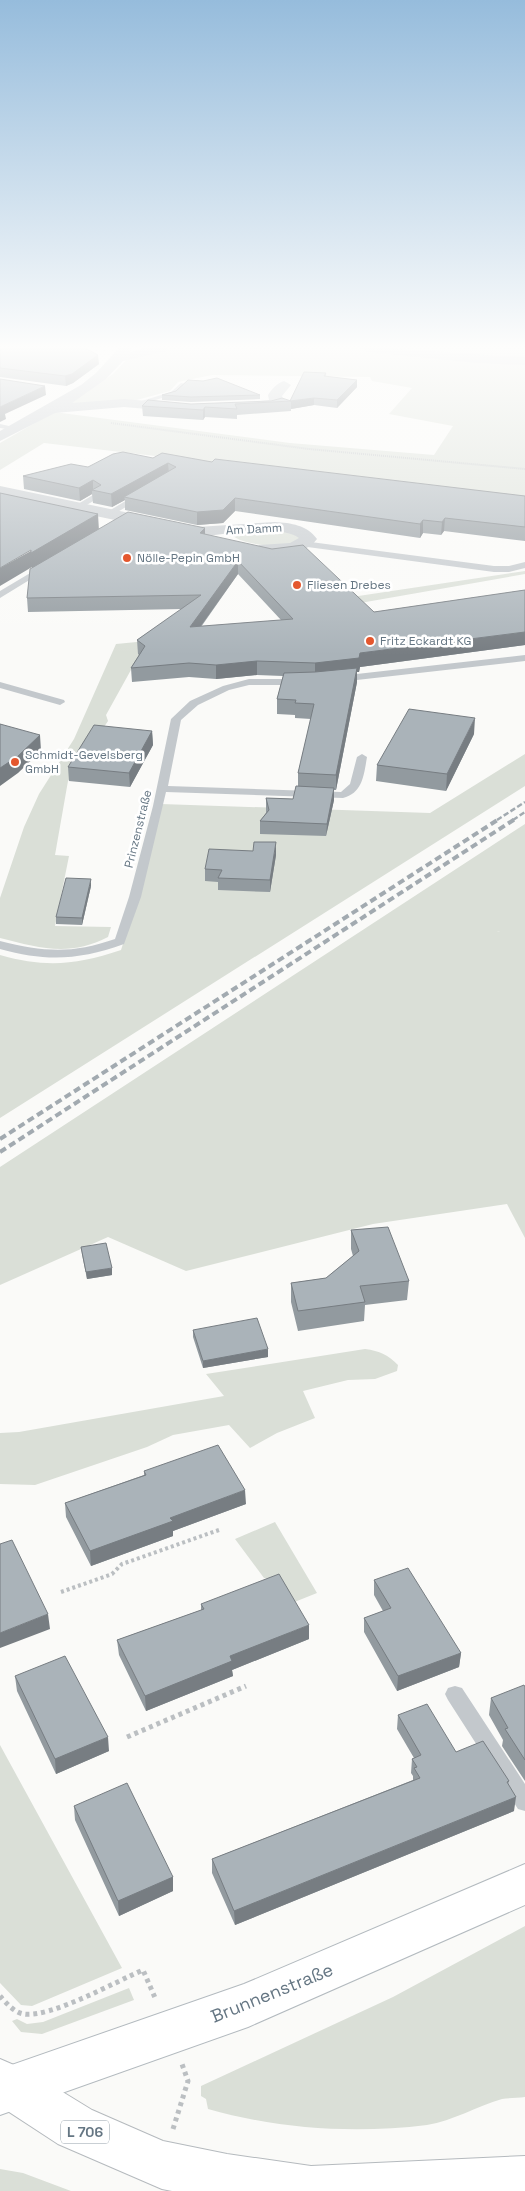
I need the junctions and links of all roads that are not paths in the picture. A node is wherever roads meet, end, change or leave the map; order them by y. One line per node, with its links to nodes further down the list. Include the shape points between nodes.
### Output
1 (0, 491): 3 (street, Am Damm)
2 (96, 497): 3 (lane)
3 (77, 507): 4 (street, Am Damm)
4 (120, 519): 4 (lane, via 147,497); 5 (street, Am Damm)
5 (197, 532): 6 (street, Am Damm, via 273,550); 6 (street, Am Damm, via 287,527 307,534 309,539)
6 (303, 544): 8 (lane, via 494,569)
7 (56, 562): 9 (lane)
8 (525, 565)
9 (0, 595)
10 (525, 658): 14 (lane, Prinzenstraße, via 320,681 249,682 226,688 194,703 176,719)
11 (0, 685): 12 (lane)
12 (60, 702)
13 (362, 757): 14 (lane, via 356,787 343,795)
14 (162, 790): 15 (lane, Prinzenstraße, via 135,897 120,941 69,956 28,954)
15 (0, 945)
16 (455, 1694): 17 (lane)
17 (525, 1802)
18 (525, 1884): 19 (main road, Brunnenstraße, via 248,2004)
19 (3, 2083): 20 (main road, L 706, via 75,2127 162,2165 227,2178 311,2190)
20 (525, 2180)

